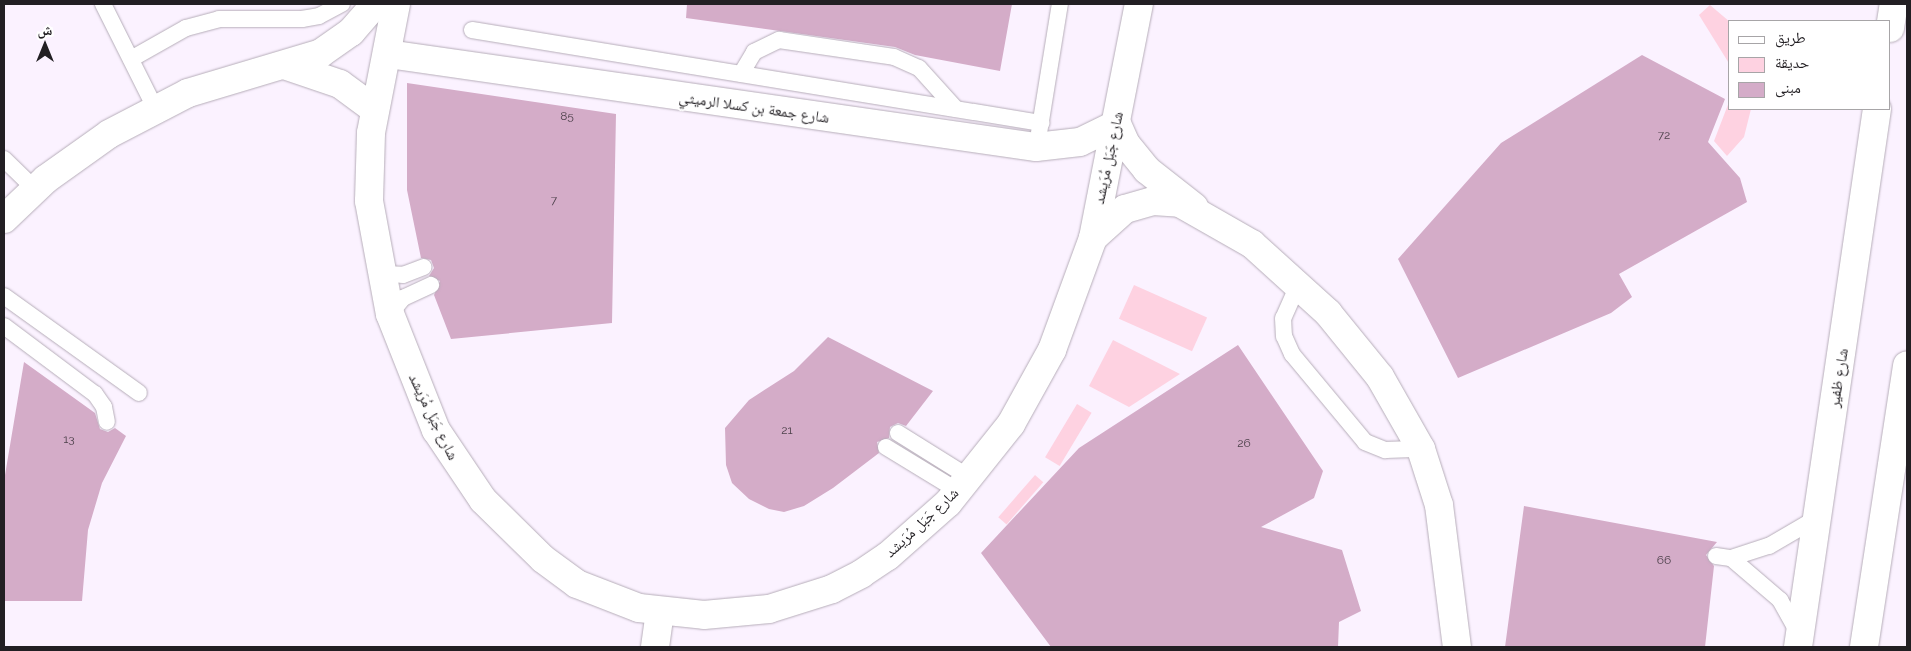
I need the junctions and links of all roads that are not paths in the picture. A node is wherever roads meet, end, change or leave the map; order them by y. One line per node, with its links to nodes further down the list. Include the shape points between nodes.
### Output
1 (103, 4): 9 (lane)
2 (342, 4): 9 (lane, via 318,16 302,19 219,19 186,28)
3 (375, 4): 10 (street, via 336,45)
4 (396, 4): 8 (street, شارع جَبَل مُرَيشد)
5 (1060, 4): 17 (lane)
6 (1139, 4): 16 (street, شارع جَبَل مُرَيشد)
7 (472, 30): 11 (lane)
8 (388, 54): 13 (street, شارع جَبَل مُرَيشد); 17 (street, شارع جمعة بن كسلا الرميثي)
9 (131, 59): 12 (lane)
10 (287, 66): 12 (street, via 230,78); 13 (street, via 340,84)
11 (741, 74): 14 (lane); 14 (lane, via 754,52 780,40 894,57 919,68)
12 (155, 108): 19 (street, via 109,134)
13 (374, 109): 24 (street, شارع جَبَل مُرَيشد, via 369,201)
14 (956, 109): 17 (lane)
15 (1877, 110): 38 (street, شارع ظفير)
16 (1117, 124): 17 (street, شارع جمعة بن كسلا الرميثي, via 1080,142); 20 (street, via 1147,170); 22 (street, شارع جَبَل مُرَيشد)
17 (1038, 135)
18 (4, 159): 19 (lane)
19 (35, 189): 21 (street)
20 (1194, 207): 22 (street, via 1167,201 1139,204 1113,217); 26 (street, via 1252,244)
21 (4, 219)
22 (1093, 238): 37 (street, شارع جَبَل مُرَيشد, via 1070,307 1031,392)
23 (424, 267): 24 (lane, via 403,275)
24 (380, 274): 28 (street, شارع جَبَل مُرَيشد)
25 (431, 285): 28 (lane, via 403,298)
26 (1298, 285): 36 (street, via 1328,313 1380,378); 36 (lane, via 1283,318 1284,336 1292,354 1365,442 1385,450)
27 (4, 297): 29 (lane); 32 (lane)
28 (390, 314): 39 (street, شارع جَبَل مُرَيشد, via 436,430 483,500 543,559 577,584 614,600)
29 (4, 317)
30 (4, 326): 33 (lane, via 95,394 104,407)
31 (1907, 365): 43 (street)
32 (140, 393)
33 (107, 422)
34 (898, 433): 37 (lane)
35 (886, 447): 37 (lane)
36 (1421, 449): 42 (street, via 1439,505)
37 (964, 484): 39 (street, شارع جَبَل مُرَيشد, via 888,556 832,589 769,609 737,613)
38 (1817, 518): 40 (street, شارع ظفير); 40 (lane, via 1786,538 1723,557 1780,600)
39 (660, 612): 41 (street)
40 (1799, 641)
41 (655, 647)
42 (1457, 647)
43 (1864, 647)

